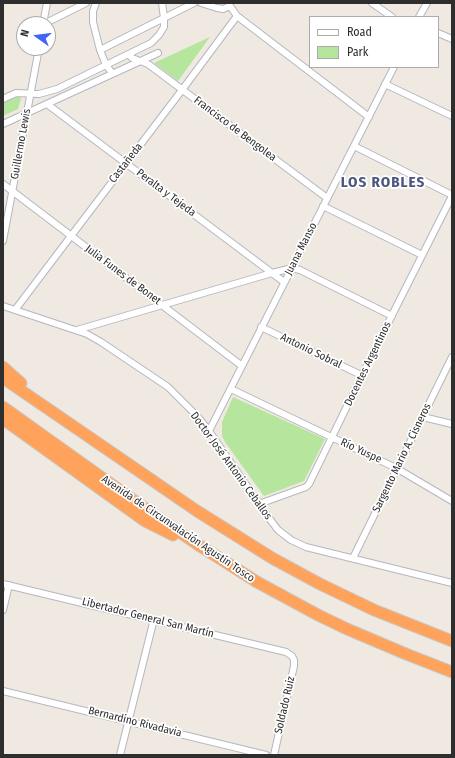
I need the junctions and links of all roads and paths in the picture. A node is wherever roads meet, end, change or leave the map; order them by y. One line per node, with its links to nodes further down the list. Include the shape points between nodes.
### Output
1 (47, 3): 10 (street)
2 (86, 3): 14 (street)
3 (96, 3): 18 (street, via 93,22)
4 (162, 3): 15 (street)
5 (194, 3): 15 (street)
6 (200, 3): 9 (street, via 217,8)
7 (372, 3): 12 (street)
8 (426, 3): 13 (street)
9 (232, 5): 11 (street)
10 (45, 16)
11 (237, 16): 27 (street, Castañeda); 33 (street)
12 (391, 16)
13 (420, 16)
14 (56, 18)
15 (164, 18): 18 (street); 20 (street, via 164,27 159,35 151,43)
16 (439, 33): 17 (street)
17 (452, 39)
18 (100, 50): 23 (street)
19 (158, 53): 22 (street)
20 (129, 55): 22 (street, Francisco de Bengolea); 23 (street)
21 (37, 56): 28 (street, Guillermo Lewis)
22 (142, 61): 25 (street); 27 (street, Francisco de Bengolea)
23 (106, 65): 25 (street); 28 (street, via 57,89)
24 (393, 68): 26 (street, Juana Manso)
25 (112, 73): 30 (street)
26 (385, 84): 32 (street); 33 (street, Juana Manso)
27 (182, 90): 36 (street, Castañeda); 40 (street, Francisco de Bengolea)
28 (30, 94): 29 (street, via 16,93); 31 (street, Guillermo Lewis)
29 (3, 99)
30 (47, 104): 31 (street); 36 (street, Peralta y Tejeda)
31 (27, 113): 34 (street); 38 (street, Guillermo Lewis)
32 (452, 116)
33 (369, 117): 35 (street, Juana Manso)
34 (3, 124)
35 (354, 146): 39 (street); 40 (street, Juana Manso)
36 (126, 163): 42 (street, Castañeda); 46 (street, Peralta y Tejeda)
37 (3, 184): 38 (street, Julia Funes de Bonet)
38 (13, 191): 42 (street, Julia Funes de Bonet); 43 (street, Guillermo Lewis)
39 (452, 196): 44 (street, Docentes Argentinos)
40 (327, 198): 41 (street, Juana Manso)
41 (323, 206): 44 (street); 45 (street, Juana Manso)
42 (71, 236): 48 (street, Julia Funes de Bonet); 50 (street, Castañeda)
43 (3, 241)
44 (422, 255): 51 (street, Docentes Argentinos)
45 (292, 268): 46 (street); 47 (street, Juana Manso); 51 (street)
46 (272, 273): 47 (street, Peralta y Tejeda); 48 (street)
47 (284, 282): 52 (street, Juana Manso)
48 (163, 305): 53 (street); 55 (street, Julia Funes de Bonet)
49 (3, 306): 50 (street, Doctor José Antonio Ceballos)
50 (15, 310): 53 (street, Doctor José Antonio Ceballos)
51 (392, 316): 57 (street, Docentes Argentinos)
52 (262, 328): 55 (street, Juana Manso); 57 (street, Antonio Sobral)
53 (77, 330): 65 (street, Doctor José Antonio Ceballos, via 101,342 164,384 190,408)
54 (452, 358): 62 (street, Sargento Mario A. Cisneros)
55 (242, 366): 59 (street, Juana Manso)
56 (3, 367): 61 (highway)
57 (362, 375): 66 (street, Docentes Argentinos)
58 (3, 378): 61 (highway)
59 (231, 388): 65 (street, Juana Manso); 66 (street)
60 (3, 407): 70 (highway, Avenida de Circunvalación Agustín Tosco)
61 (51, 410): 76 (highway, via 181,501 272,558 374,610)
62 (423, 417): 64 (street); 67 (street, Sargento Mario A. Cisneros)
63 (3, 419): 70 (highway, via 144,521)
64 (452, 424)
65 (209, 431): 69 (street, Doctor José Antonio Ceballos)
66 (332, 437): 67 (street, Río Yuspe); 69 (street, Docentes Argentinos, via 306,487)
67 (396, 468): 68 (street, Río Yuspe); 71 (street, Sargento Mario A. Cisneros)
68 (452, 501)
69 (259, 504): 71 (street, Doctor José Antonio Ceballos, via 275,526 291,540 306,547)
70 (216, 557): 78 (highway, Avenida de Circunvalación Agustín Tosco, via 318,615)
71 (352, 558): 72 (street, Doctor José Antonio Ceballos)
72 (452, 583)
73 (6, 584): 74 (street); 75 (street, Libertador General San Martín)
74 (3, 610)
75 (154, 619): 77 (street, Libertador General San Martín, via 286,652); 80 (street)
76 (452, 641)
77 (292, 656): 83 (street, Soldado Ruiz, via 294,666)
78 (452, 672)
79 (3, 691): 80 (street, Bernardino Rivadavia)
80 (128, 720): 81 (street); 82 (street, Bernardino Rivadavia)
81 (120, 755)
82 (266, 755)
83 (274, 755)

